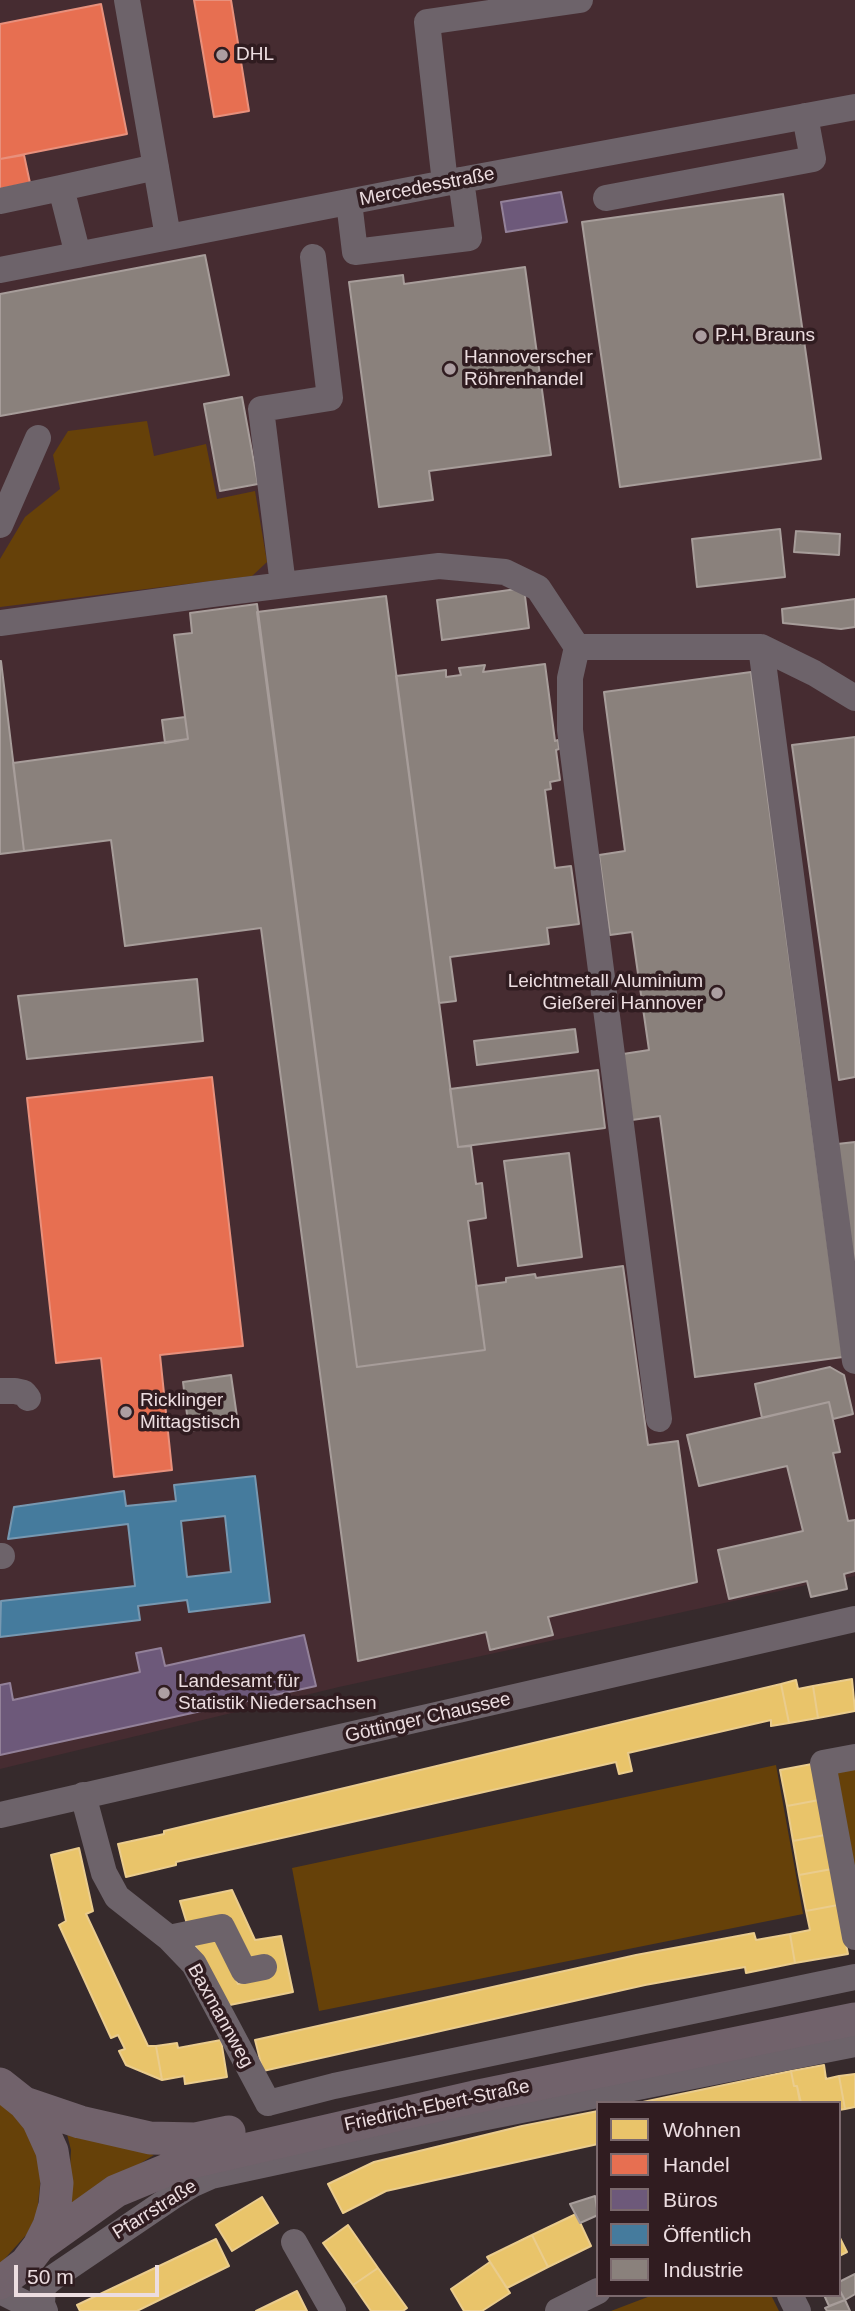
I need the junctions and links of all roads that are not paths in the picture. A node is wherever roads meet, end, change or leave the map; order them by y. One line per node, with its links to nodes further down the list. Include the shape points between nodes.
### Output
1 (127, 0): 5 (street)
2 (580, 0): 6 (street, via 427,22)
3 (855, 107): 4 (street, Mercedesstraße)
4 (805, 116): 6 (street, Mercedesstraße); 8 (street, via 813,159)
5 (156, 167): 7 (street); 11 (street)
6 (453, 182): 10 (street, Mercedesstraße); 10 (street, via 469,238 355,252)
7 (61, 188): 9 (street); 12 (street)
8 (606, 198)
9 (0, 201)
10 (349, 202): 11 (street, Mercedesstraße)
11 (168, 237): 12 (street, Mercedesstraße)
12 (78, 255): 14 (street, Mercedesstraße)
13 (313, 257): 17 (street, via 330,398 261,409)
14 (0, 271)
15 (38, 438): 16 (street)
16 (0, 525)
17 (283, 585): 18 (street); 19 (street, via 439,566 505,572 538,588)
18 (0, 623)
19 (577, 647): 20 (street); 25 (street, via 570,678 570,730)
20 (761, 647): 21 (street); 22 (street)
21 (855, 698)
22 (855, 1361)
23 (0, 1391): 24 (street, via 15,1391)
24 (28, 1398)
25 (659, 1419)
26 (855, 1619): 28 (street, Göttinger Chaussee)
27 (855, 1757): 30 (street, via 823,1763)
28 (83, 1795): 29 (street, Göttinger Chaussee); 31 (street, Baxmannweg, via 104,1874 117,1897)
29 (0, 1815)
30 (855, 1937)
31 (169, 1938): 32 (street, via 222,1927 244,1972); 38 (street, Baxmannweg, via 194,1964)
32 (264, 1967)
33 (855, 1977): 38 (street, Friedrich-Ebert-Straße, via 334,2086)
34 (855, 1999): 38 (main road, Friedrich-Ebert-Straße, via 705,2027)
35 (855, 2019): 38 (main road, Friedrich-Ebert-Straße, via 474,2097)
36 (855, 2044): 38 (street, Friedrich-Ebert-Straße, via 476,2119)
37 (12, 2093): 38 (main road, Friedrich-Ebert-Straße, via 80,2122 150,2138); 40 (main road, via 38,2120 55,2161 55,2205)
38 (255, 2136): 40 (main road, Friedrich-Ebert-Straße, via 148,2176 95,2204); 45 (street, Pfarrstraße, via 211,2176 43,2286)
39 (294, 2242): 46 (street)
40 (39, 2246): 41 (main road)
41 (0, 2283)
42 (0, 2291): 44 (street)
43 (596, 2292): 47 (street)
44 (30, 2311)
45 (46, 2311)
46 (333, 2311)
47 (558, 2311)

